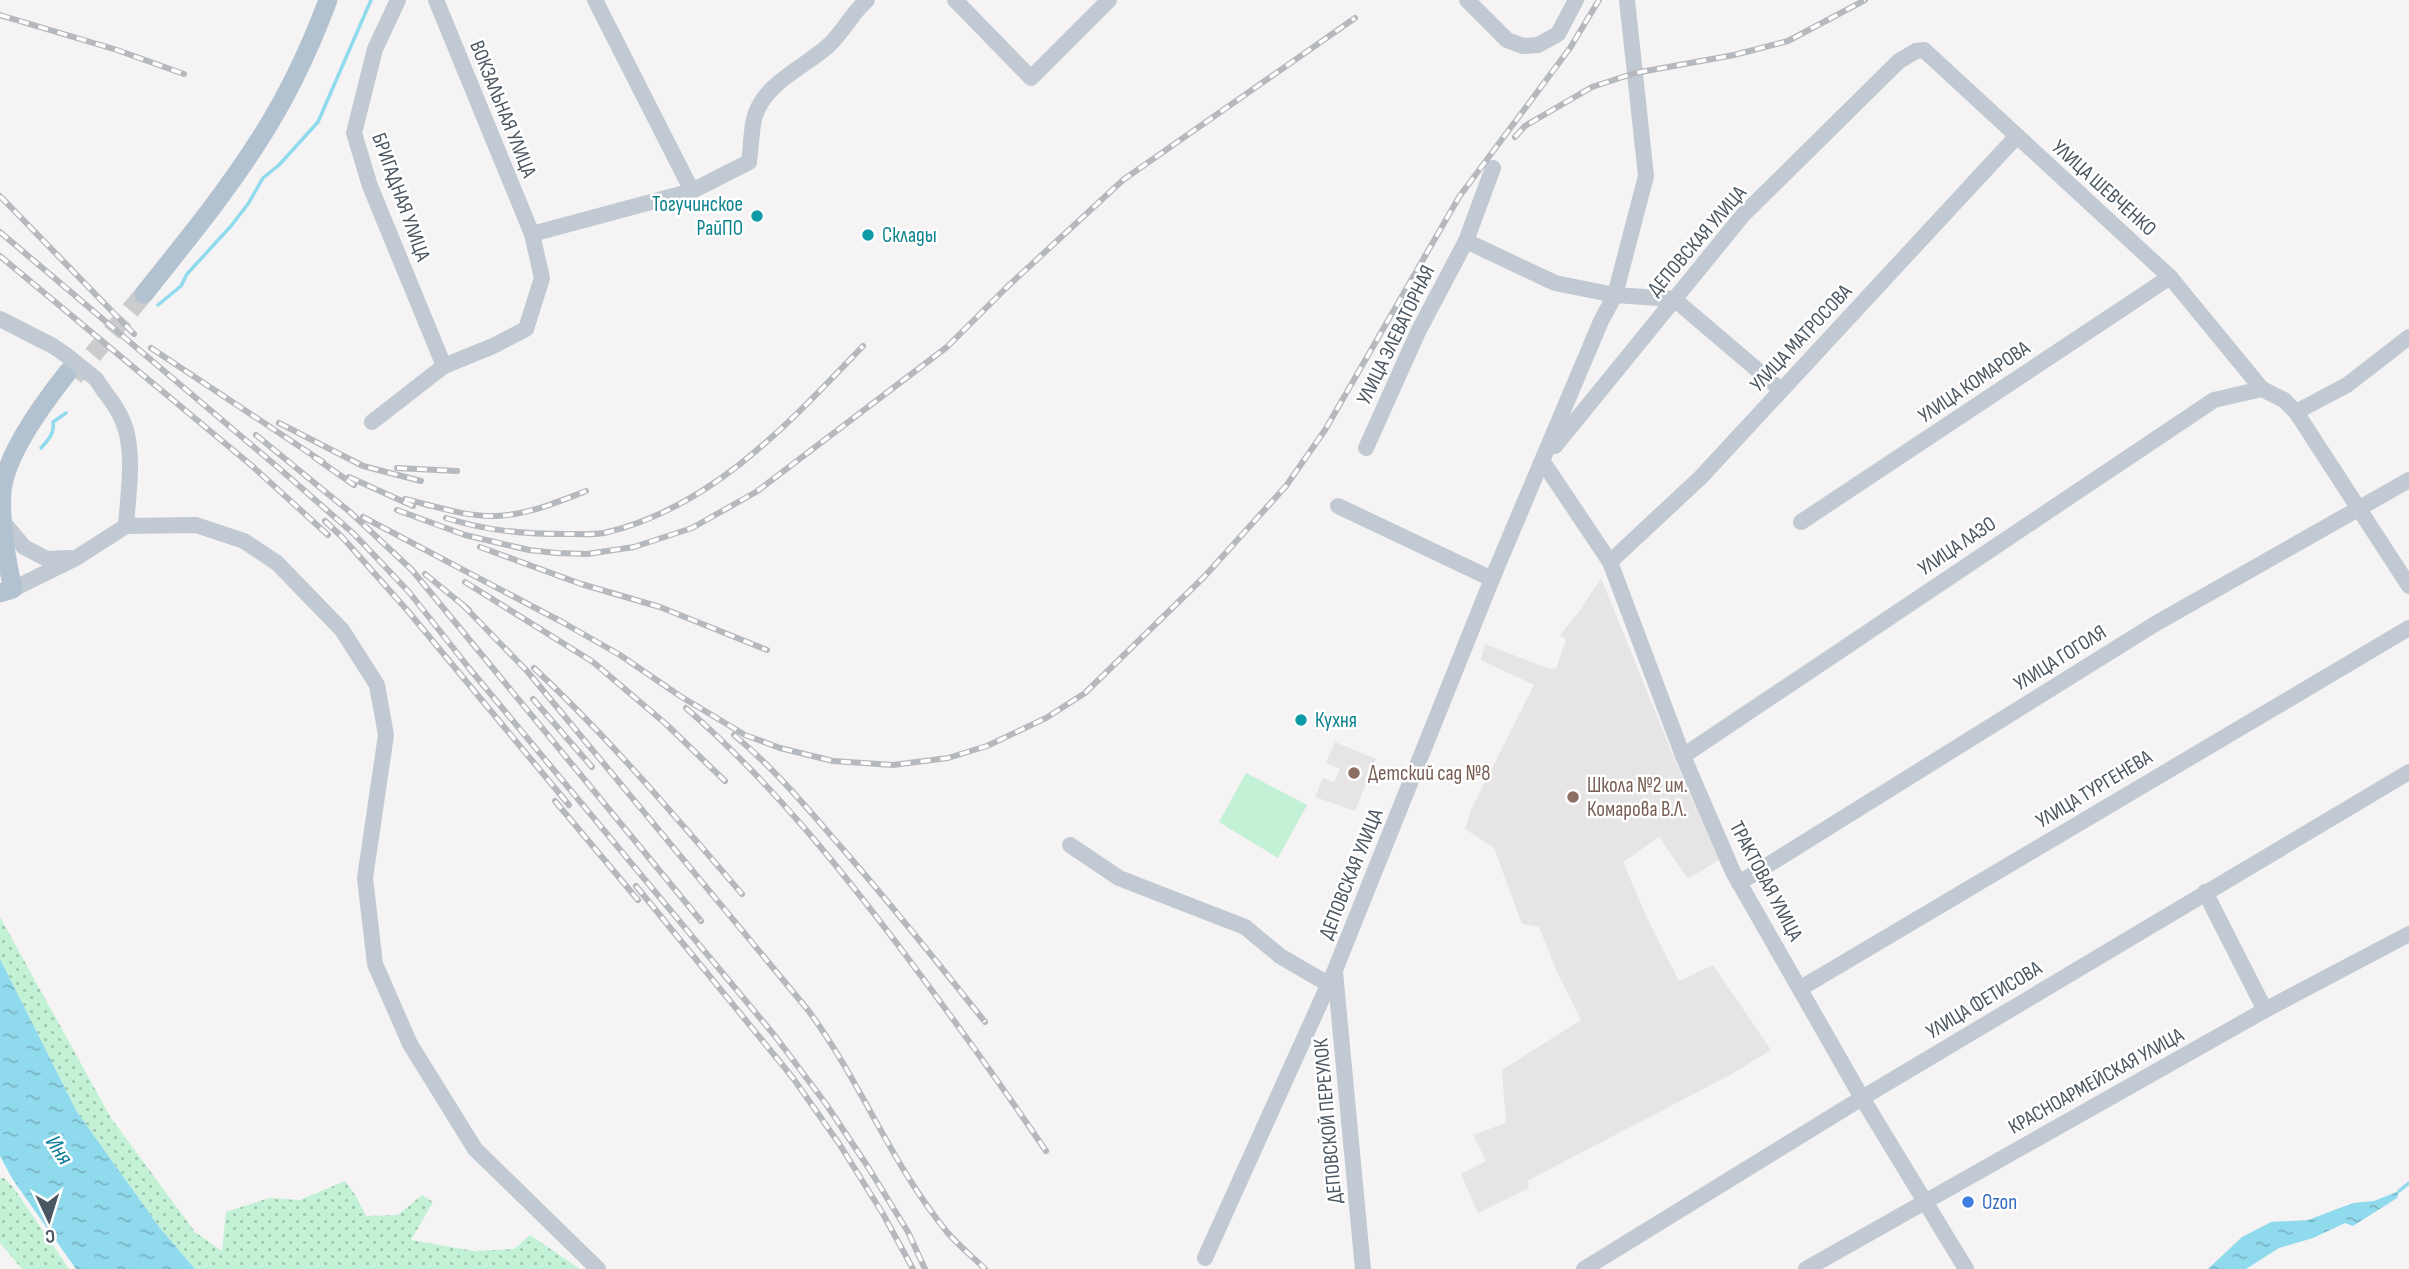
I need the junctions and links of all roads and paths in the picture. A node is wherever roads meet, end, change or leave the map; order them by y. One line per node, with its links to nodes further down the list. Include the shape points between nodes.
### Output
1 (328, 0): 18 (main road, via 255,147 196,229)
2 (398, 0): 23 (street, БРИГАДНАЯ УЛИЦА, via 375,49 354,134 370,187)
3 (436, 0): 15 (street, ВОКЗАЛЬНАЯ УЛИЦА)
4 (595, 0): 14 (street)
5 (867, 0): 14 (street, via 839,36 763,98 754,120 750,162)
6 (956, 0): 7 (street, via 1031,78)
7 (1109, 0)
8 (1467, 0): 9 (street, via 1507,40 1523,47 1538,46 1558,34)
9 (1576, 0)
10 (1627, 0): 19 (street, ДЕПОВСКАЯ УЛИЦА, via 1646,176)
11 (1899, 61): 12 (street, УЛИЦА ШЕВЧЕНКО, via 1924,50); 20 (street, ДЕПОВСКАЯ УЛИЦА, via 1743,215)
12 (2017, 136): 17 (street, УЛИЦА ШЕВЧЕНКО); 26 (street, УЛИЦА МАТРОСОВА)
13 (1493, 168): 16 (street, УЛИЦА ЭЛЕВАТОРНАЯ)
14 (692, 191): 15 (street)
15 (532, 234): 23 (street, ВОКЗАЛЬНАЯ УЛИЦА, via 542,278 526,329)
16 (1466, 241): 19 (street, via 1555,284); 29 (street, УЛИЦА ЭЛЕВАТОРНАЯ, via 1418,332)
17 (2170, 276): 25 (street, УЛИЦА ШЕВЧЕНКО); 34 (street, УЛИЦА КОМАРОВА)
18 (141, 291)
19 (1615, 295): 20 (street); 30 (street, ДЕПОВСКАЯ УЛИЦА)
20 (1674, 299): 26 (street); 30 (street, ДЕПОВСКАЯ УЛИЦА)
21 (0, 319): 24 (street, via 53,345)
22 (2409, 337): 27 (street, via 2347,385)
23 (444, 366): 28 (street, ВОКЗАЛЬНАЯ УЛИЦА)
24 (69, 368): 35 (street, bridge, via 96,379 126,430 130,472); 36 (main road, via 10,460 2,489)
25 (2262, 389): 27 (street, УЛИЦА ШЕВЧЕНКО); 43 (street, УЛИЦА ЛАЗО, via 2214,400)
26 (1781, 390): 38 (street, УЛИЦА МАТРОСОВА, via 1701,477)
27 (2296, 412): 33 (street)
28 (372, 422)
29 (1366, 448)
30 (1543, 462): 38 (street, ТРАКТОВАЯ УЛИЦА); 39 (street, ДЕПОВСКАЯ УЛИЦА)
31 (2409, 480): 33 (street, УЛИЦА ГОГОЛЯ)
32 (1338, 506): 39 (street)
33 (2360, 510): 40 (street); 46 (street, УЛИЦА ГОГОЛЯ, via 2155,624)
34 (1801, 522)
35 (127, 526): 37 (street); 55 (street, via 196,525 244,541 277,563 342,630 377,685 386,735 366,878 375,964 410,1044 475,1149)
36 (1, 531): 37 (street, via 47,559); 41 (main road)
37 (76, 558): 41 (street)
38 (1610, 562): 43 (street, ТРАКТОВАЯ УЛИЦА)
39 (1492, 579): 49 (street, ДЕПОВСКАЯ УЛИЦА)
40 (2409, 586)
41 (6, 591)
42 (2409, 628): 50 (street, УЛИЦА ТУРГЕНЕВА)
43 (1683, 756): 46 (street, ТРАКТОВАЯ УЛИЦА)
44 (2409, 772): 47 (street, УЛИЦА ФЕТИСОВА)
45 (1070, 845): 49 (street, via 1119,878 1245,927 1280,956)
46 (1739, 883): 50 (street, ТРАКТОВАЯ УЛИЦА)
47 (2205, 892): 51 (street); 52 (street, УЛИЦА ФЕТИСОВА)
48 (2409, 934): 51 (street, КРАСНОАРМЕЙСКАЯ УЛИЦА)
49 (1331, 977): 54 (street, ДЕПОВСКАЯ УЛИЦА); 56 (street, ДЕПОВСКОЙ ПЕРЕУЛОК)
50 (1801, 988): 52 (street, ТРАКТОВАЯ УЛИЦА)
51 (2265, 1010): 53 (street, КРАСНОАРМЕЙСКАЯ УЛИЦА)
52 (1862, 1098): 53 (street, ТРАКТОВАЯ УЛИЦА); 57 (street, УЛИЦА ФЕТИСОВА)
53 (1924, 1201): 58 (street, КРАСНОАРМЕЙСКАЯ УЛИЦА); 59 (street, ТРАКТОВАЯ УЛИЦА)
54 (1205, 1258)
55 (598, 1269)
56 (1363, 1269)
57 (1584, 1269)
58 (1806, 1269)
59 (1966, 1269)

